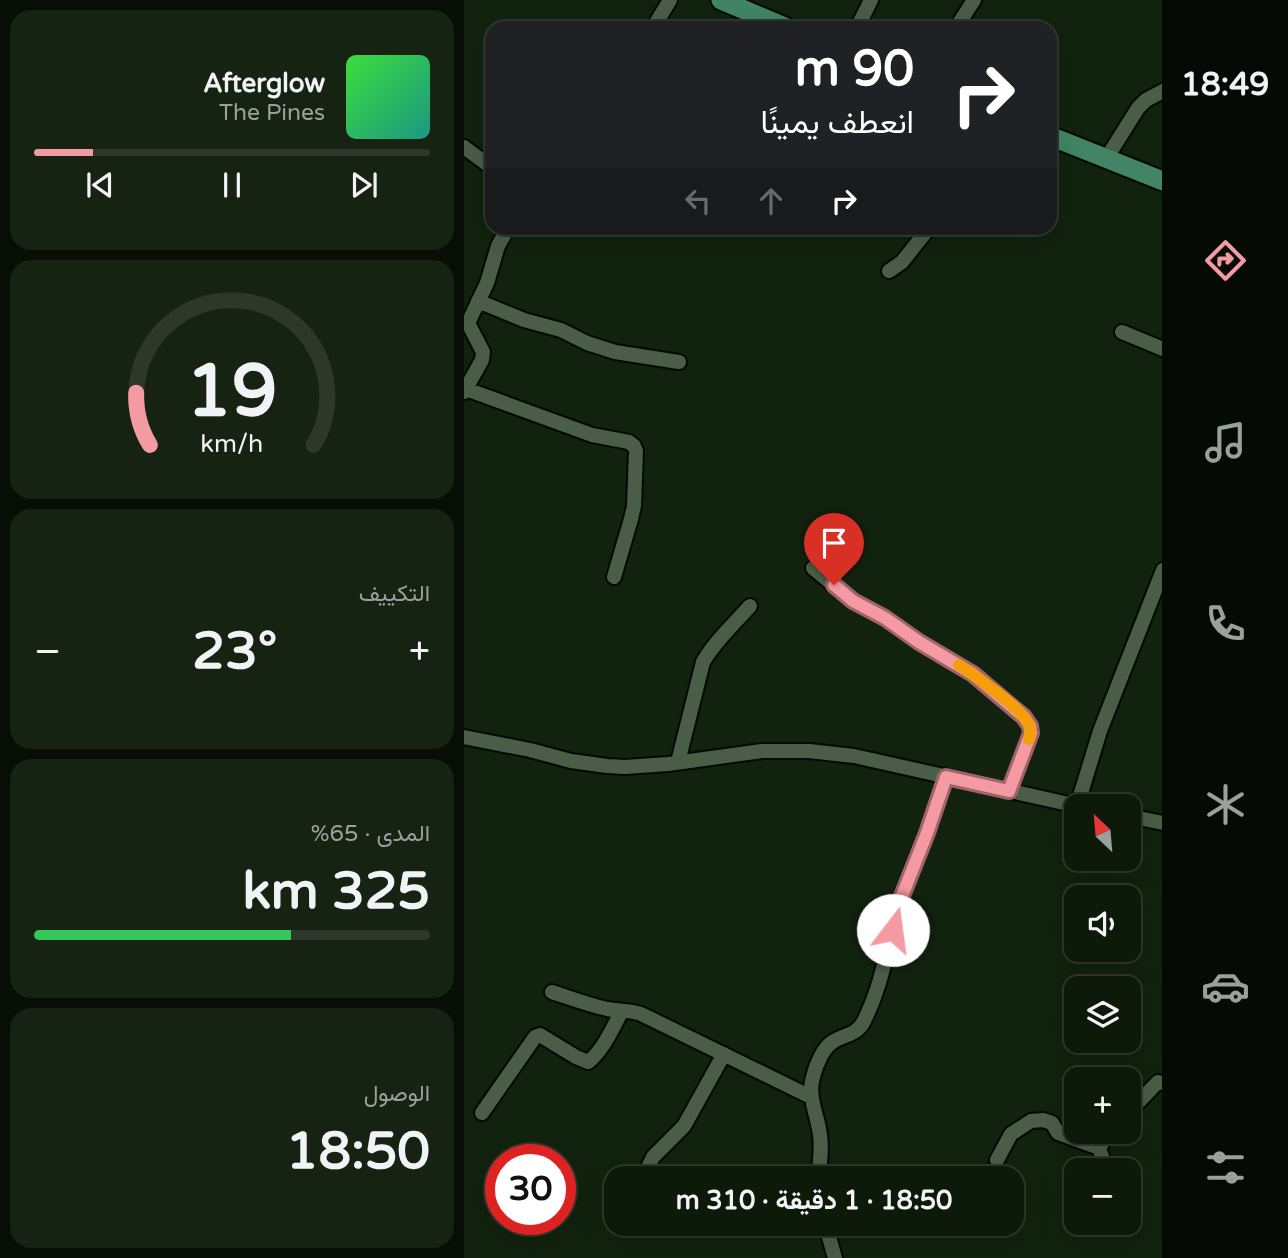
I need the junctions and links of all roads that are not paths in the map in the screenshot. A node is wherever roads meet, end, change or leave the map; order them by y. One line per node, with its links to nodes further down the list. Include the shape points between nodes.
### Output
1 (670, 0): 5 (street)
2 (721, 0): 6 (main road)
3 (871, 0): 7 (street)
4 (974, 0): 8 (street)
5 (657, 21)
6 (760, 21)
7 (860, 21)
8 (960, 21)
9 (1162, 91): 12 (street, via 1138,108)
10 (1057, 139): 12 (main road)
11 (464, 147): 13 (street)
12 (1106, 159): 14 (main road)
13 (485, 163)
14 (1162, 181)
15 (504, 235): 18 (street)
16 (923, 235): 17 (street)
17 (889, 271)
18 (478, 301): 21 (street, via 615,352); 22 (street, via 469,326 482,359)
19 (1122, 332): 20 (street)
20 (1162, 349)
21 (679, 362)
22 (465, 391): 25 (street, via 634,446 634,506)
23 (813, 568): 30 (street, via 853,601 973,674 1024,717 1031,733)
24 (1162, 570): 31 (street, via 1100,731)
25 (614, 577)
26 (750, 606): 28 (street, via 703,662)
27 (464, 737): 28 (street, via 588,764 625,767)
28 (678, 762): 29 (street, via 762,751 809,751)
29 (946, 777): 30 (street); 39 (street, via 902,896 883,972 863,1024 853,1034 834,1040 823,1052 812,1078)
30 (1009, 791): 32 (street)
31 (1082, 794)
32 (1064, 803)
33 (1141, 819): 34 (street)
34 (1162, 823)
35 (552, 992): 36 (street)
36 (622, 1011): 37 (street, via 641,1014); 41 (street, via 588,1062 540,1035 535,1037)
37 (724, 1055): 39 (street); 46 (street, via 684,1126)
38 (1162, 1083): 40 (street)
39 (811, 1097): 47 (street, via 821,1142)
40 (1141, 1100)
41 (482, 1113)
42 (1101, 1144): 43 (street)
43 (1099, 1147): 44 (street); 45 (street, via 1058,1133 1052,1123 1031,1121 1011,1134)
44 (1103, 1158)
45 (997, 1160)
46 (649, 1166)
47 (819, 1166)
48 (829, 1236): 49 (street)
49 (835, 1258)

